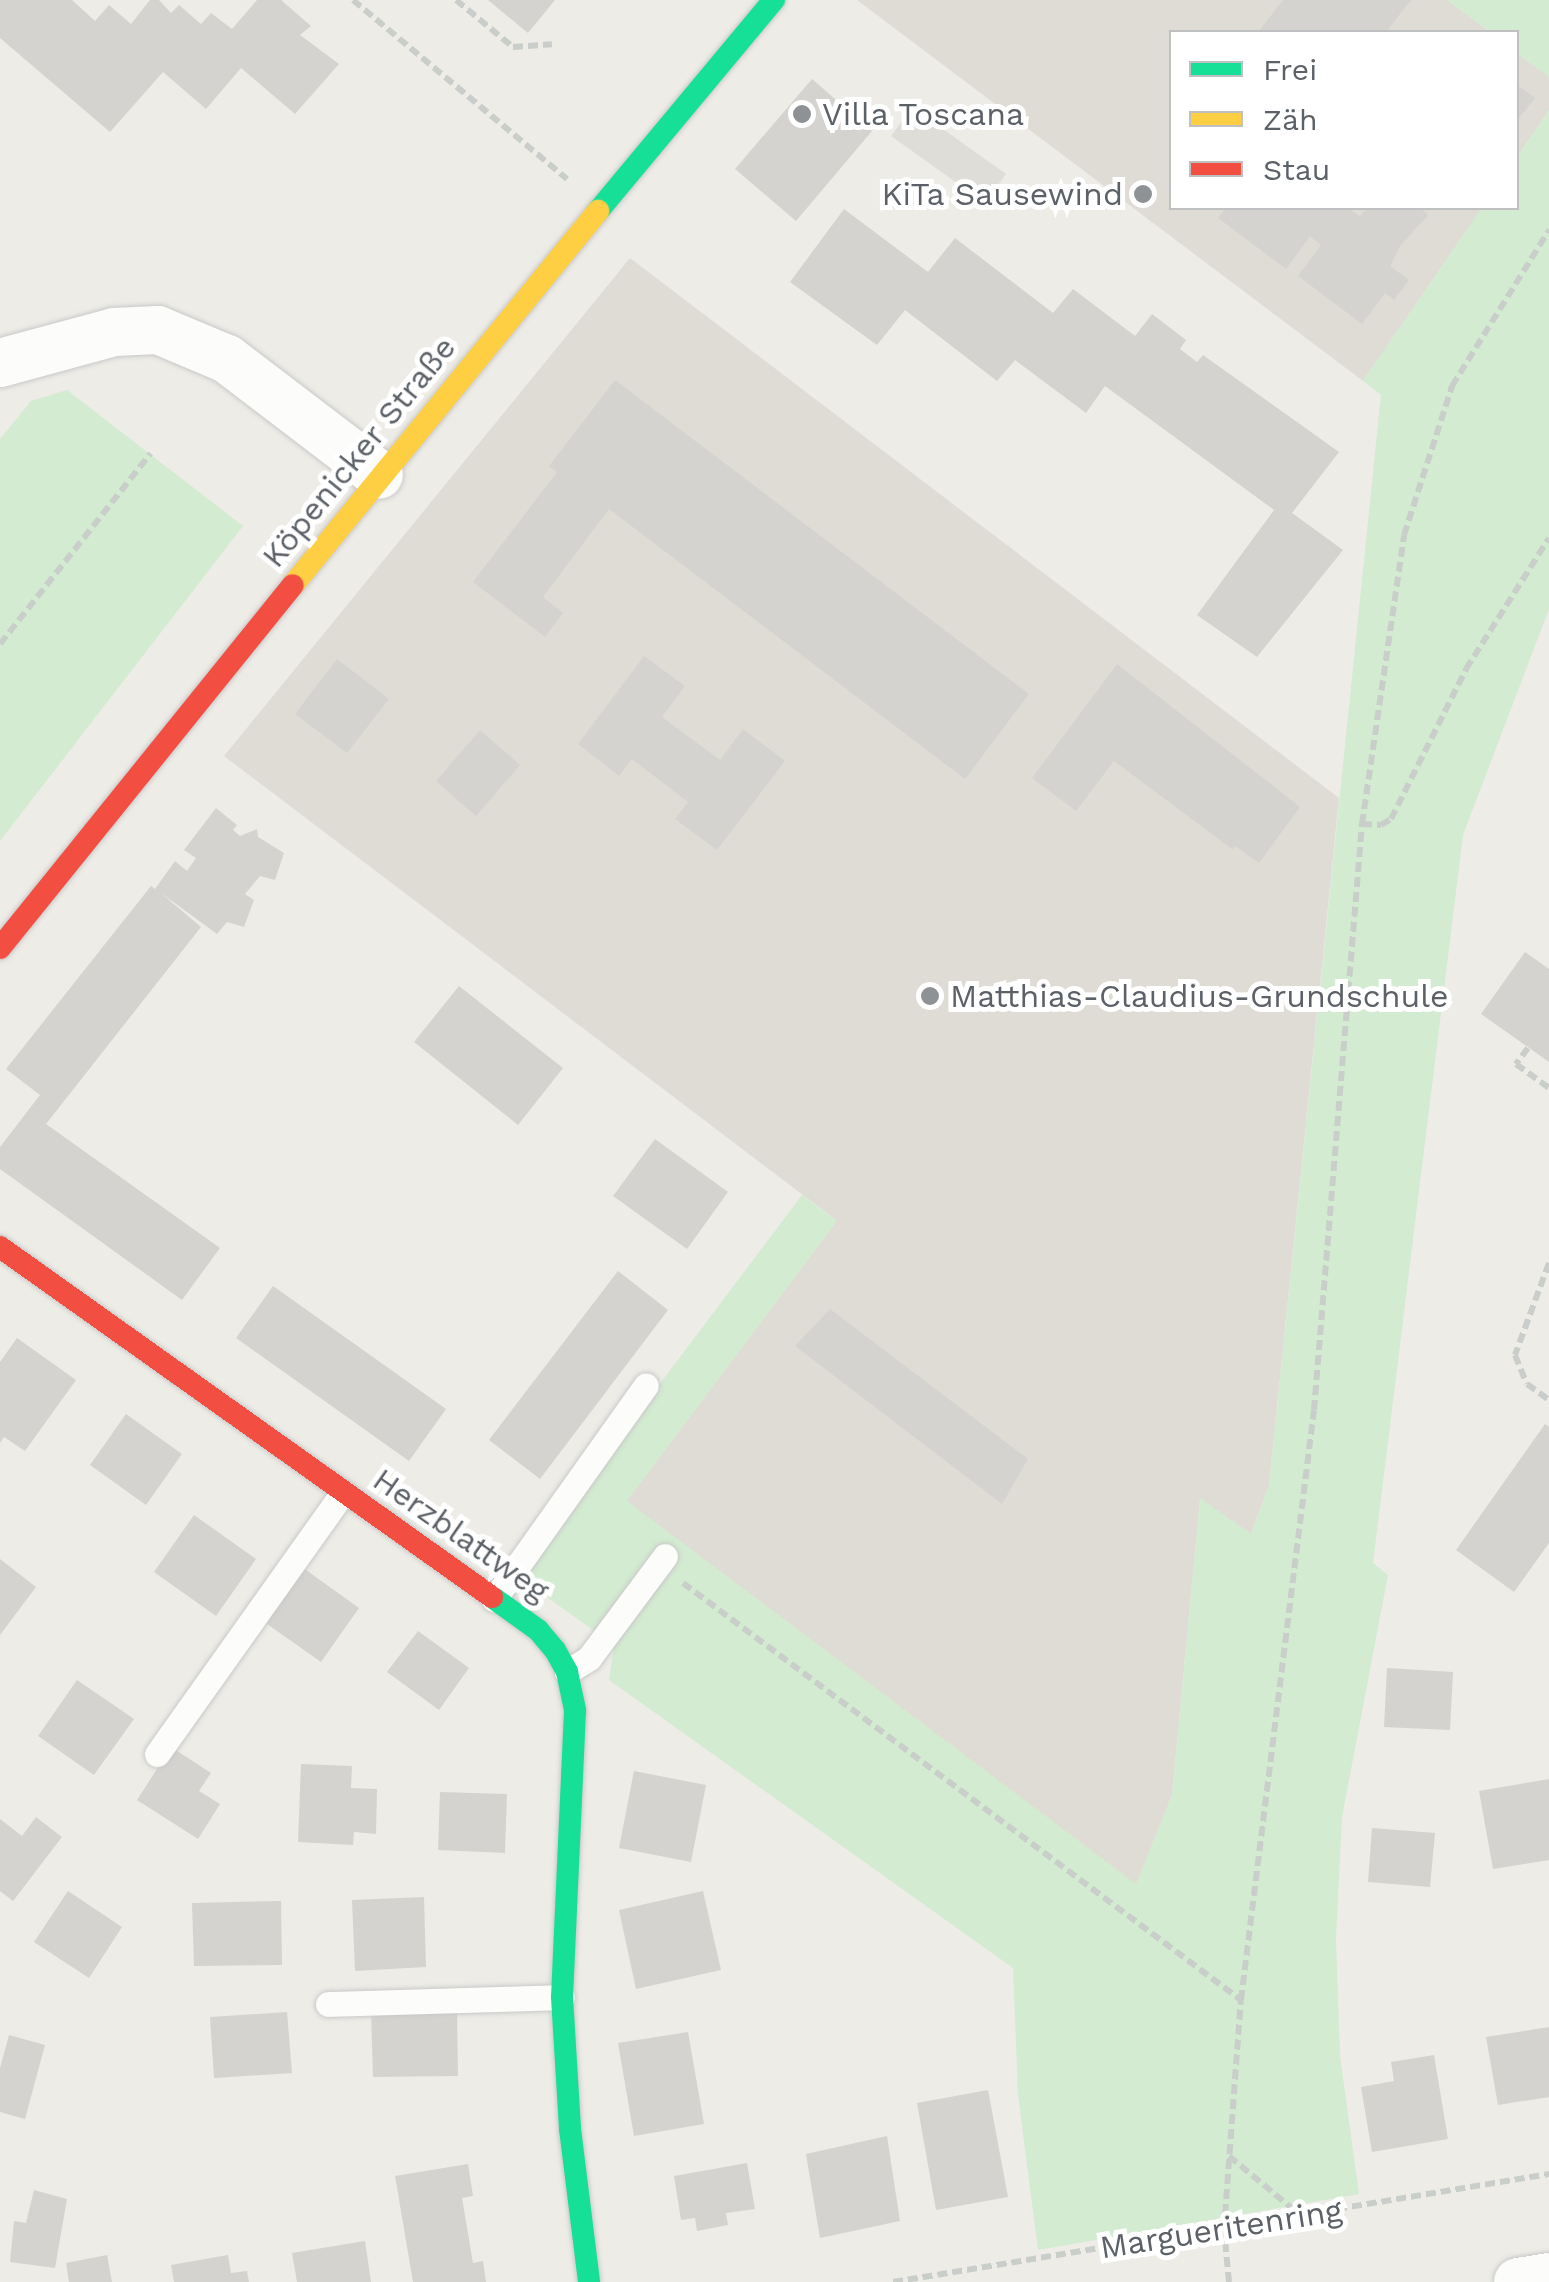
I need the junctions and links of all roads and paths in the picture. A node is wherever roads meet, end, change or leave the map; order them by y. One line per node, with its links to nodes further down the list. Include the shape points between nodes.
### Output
1 (354, 0): 5 (path)
2 (456, 0): 4 (path, via 513,47)
3 (774, 0): 9 (street, Köpenicker Straße)
4 (552, 44)
5 (567, 179)
6 (1549, 230): 12 (path, via 1452,386 1404,535)
7 (0, 363): 9 (street, via 114,332 158,330 227,359)
8 (150, 453): 11 (path)
9 (379, 475): 13 (street, Köpenicker Straße)
10 (1549, 538): 12 (path, via 1466,670 1391,819 1381,826)
11 (0, 644)
12 (1362, 824): 26 (path, via 1314,1410)
13 (0, 948)
14 (1528, 1048): 15 (path, via 1516,1064)
15 (1549, 1088)
16 (0, 1248): 20 (street, Herzblattweg)
17 (1549, 1262): 19 (path, via 1515,1355 1527,1384)
18 (646, 1385): 22 (lane)
19 (1549, 1400)
20 (343, 1492): 22 (street, Herzblattweg); 24 (lane)
21 (662, 1560): 23 (lane, via 588,1658); 26 (path)
22 (494, 1599): 23 (street, Herzblattweg, via 538,1630)
23 (568, 1672): 25 (street, Herzblattweg, via 574,1712)
24 (157, 1754)
25 (562, 1997): 27 (lane); 33 (street, Herzblattweg)
26 (1241, 2000): 28 (path)
27 (328, 2004)
28 (1228, 2155): 30 (path); 31 (path)
29 (1549, 2174): 30 (path, Margueritenring)
30 (1300, 2216): 31 (path, Margueritenring)
31 (1224, 2228): 34 (path, Margueritenring); 35 (path)
32 (1549, 2277): 36 (street)
33 (589, 2282)
34 (893, 2282)
35 (1229, 2282)
36 (1518, 2282)

